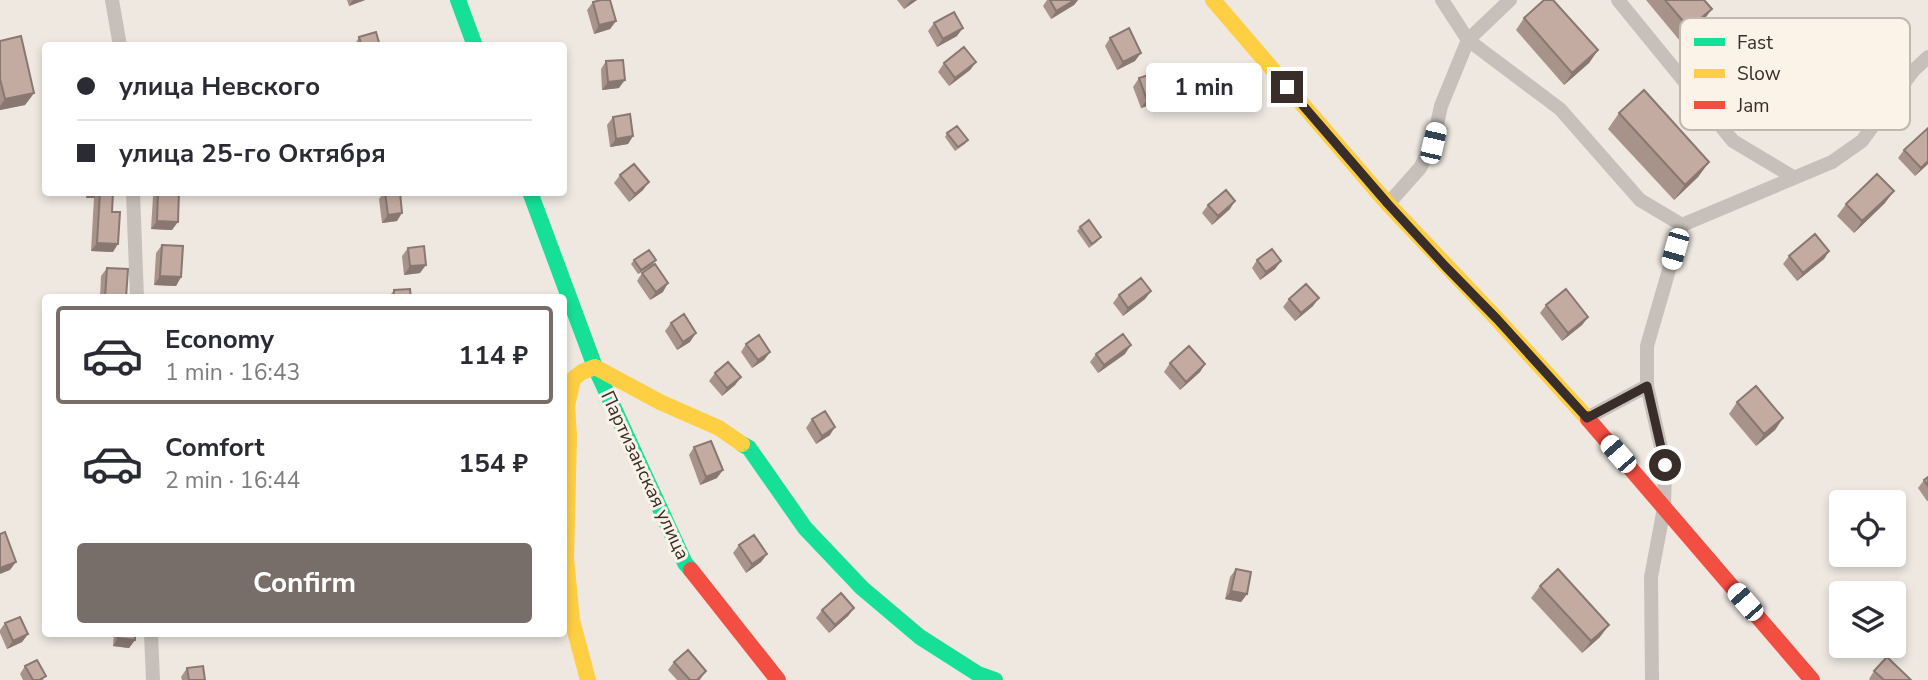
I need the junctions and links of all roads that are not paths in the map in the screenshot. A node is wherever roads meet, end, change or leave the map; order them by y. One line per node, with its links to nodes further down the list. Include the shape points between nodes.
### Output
1 (112, 0): 8 (street)
2 (458, 0): 9 (street)
3 (1213, 0): 18 (street)
4 (1442, 0): 7 (street)
5 (1510, 0): 7 (street)
6 (1618, 0): 12 (street)
7 (1468, 40): 18 (street, via 1441,106 1433,143 1420,168); 19 (street, via 1560,109 1640,200)
8 (119, 42)
9 (474, 42)
10 (1928, 57): 11 (street)
11 (1910, 75)
12 (1680, 76)
13 (1724, 130): 15 (street, via 1733,141)
14 (1870, 130): 15 (street, via 1832,162)
15 (1793, 177): 19 (street)
16 (133, 196): 20 (street)
17 (532, 196): 21 (street, Партизанская улица)
18 (1388, 204): 23 (street)
19 (1682, 225): 22 (street, via 1647,346)
20 (137, 294)
21 (596, 367): 25 (street, via 573,379 568,406); 31 (street, Партизанская улица, via 685,562); 32 (street, Партизанская улица, via 719,428 749,448 806,528 862,588 920,637)
22 (1647, 386): 23 (street); 24 (street, via 1665,465)
23 (1587, 418): 24 (street)
24 (1664, 508): 28 (street); 33 (street, via 1651,577)
25 (567, 517)
26 (567, 568): 30 (street, via 572,620)
27 (151, 637): 29 (street)
28 (1804, 677)
29 (153, 680)
30 (588, 680)
31 (778, 680)
32 (995, 680)
33 (1652, 680)

